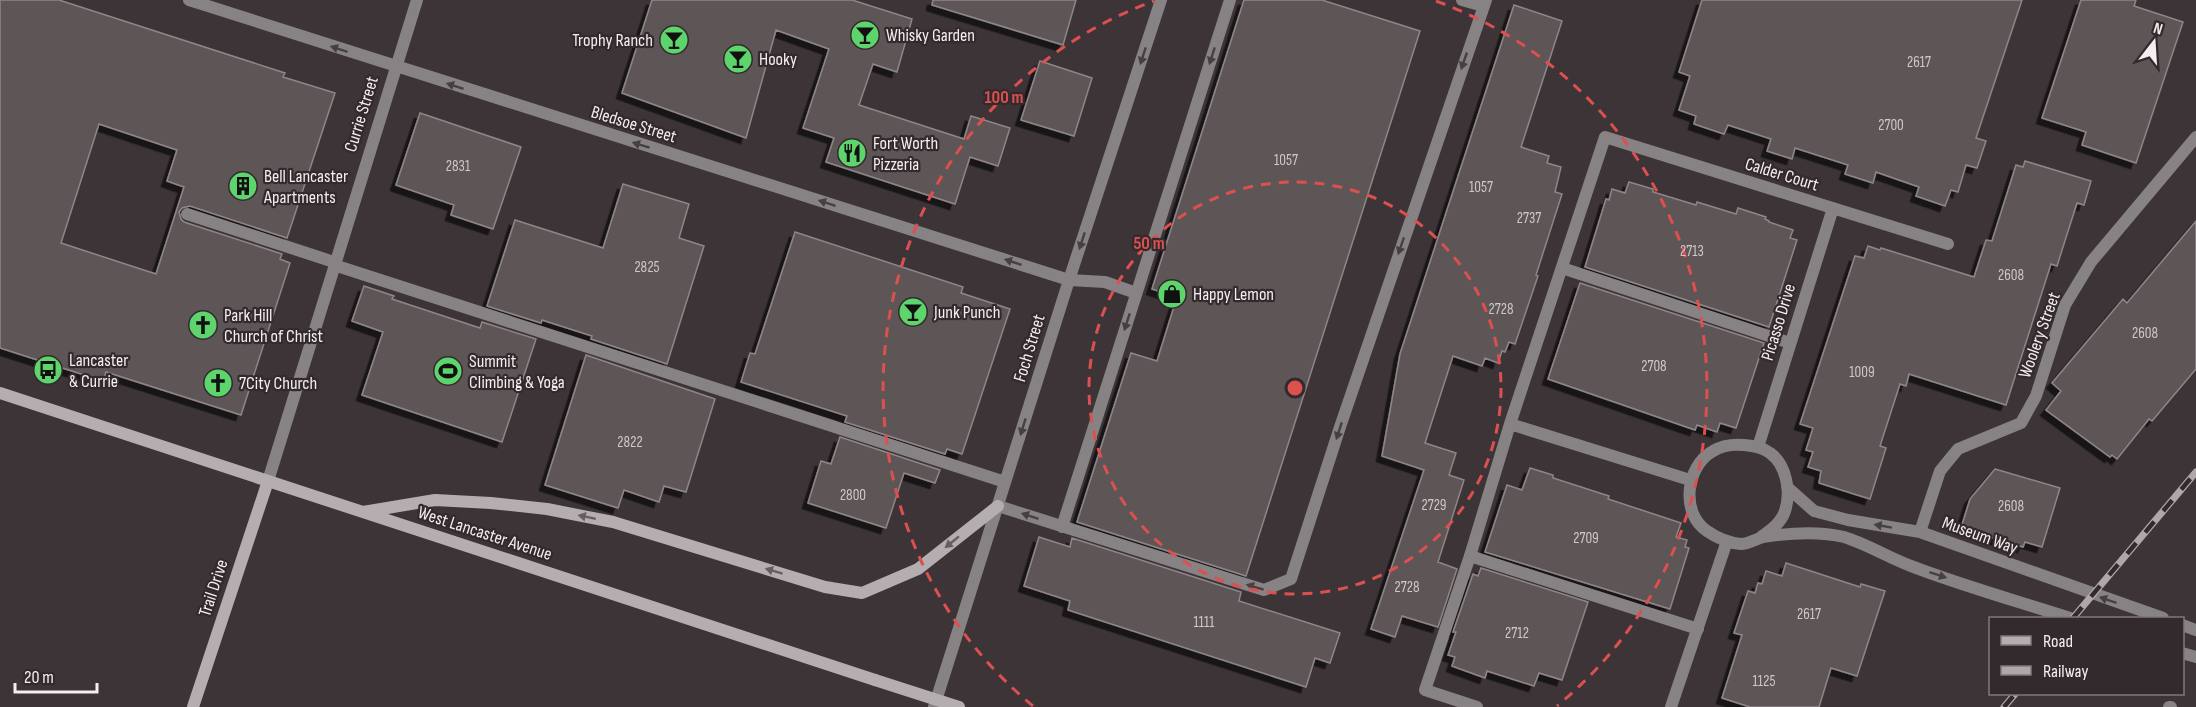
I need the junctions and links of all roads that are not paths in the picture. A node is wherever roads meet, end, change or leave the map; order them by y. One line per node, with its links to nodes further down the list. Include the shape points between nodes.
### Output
1 (189, 0): 7 (street, Bledsoe Street, one-way to 1)
2 (417, 0): 7 (street, Currie Street)
3 (1161, 0): 14 (street, Foch Street, one-way to 14)
4 (1230, 0): 15 (street, one-way to 15)
5 (1462, 0): 6 (street)
6 (1485, 3): 26 (street, one-way to 26, via 1291,579 1264,590)
7 (395, 67): 12 (street, Currie Street); 14 (street, Bledsoe Street, one-way to 7)
8 (2196, 137): 27 (street, Woolery Street, via 2086,271 2065,305 2036,396 2021,423 1958,449 1940,471)
9 (1833, 208): 11 (street, Calder Court); 13 (street, Calder Court, via 1605,137); 16 (street, Picasso Drive)
10 (188, 214): 12 (street)
11 (1948, 244)
12 (334, 264): 21 (street, Currie Street); 22 (street)
13 (1562, 268): 16 (street); 18 (street)
14 (1069, 280): 15 (street, Bledsoe Street, via 1105,282); 22 (street, Foch Street, one-way to 22)
15 (1136, 293): 26 (street, one-way to 26)
16 (1790, 343): 19 (street, Picasso Drive)
17 (0, 393): 21 (main road, West Lancaster Avenue)
18 (1510, 424): 20 (street); 30 (street)
19 (1758, 447): 20 (street, via 1734,444 1714,450 1700,461); 23 (street, via 1771,454)
20 (1690, 480): 29 (street, via 1689,501 1695,517 1706,531)
21 (268, 481): 25 (main road, West Lancaster Avenue); 34 (main road, Trail Drive)
22 (1005, 482): 24 (street, Foch Street)
23 (1787, 487): 27 (street, Museum Way, one-way to 23, via 1814,511); 28 (street, via 1785,513)
24 (998, 506): 25 (main road, one-way to 25, via 918,569 862,593 825,587 613,522 547,509 435,500); 26 (street, one-way to 24); 35 (street, Foch Street)
25 (362, 512): 36 (main road, West Lancaster Avenue, bridge)
26 (1062, 527)
27 (1920, 532): 32 (street, Museum Way, one-way to 27)
28 (1761, 537): 29 (street, via 1743,544); 31 (street, one-way to 31, via 1812,533 1845,538 1911,567)
29 (1727, 541): 33 (street)
30 (1470, 556): 33 (street); 37 (street, via 1425,690)
31 (2067, 617)
32 (2160, 617)
33 (1698, 629): 38 (street)
34 (193, 707)
35 (934, 707)
36 (959, 707)
37 (1477, 707)
38 (1671, 707)

